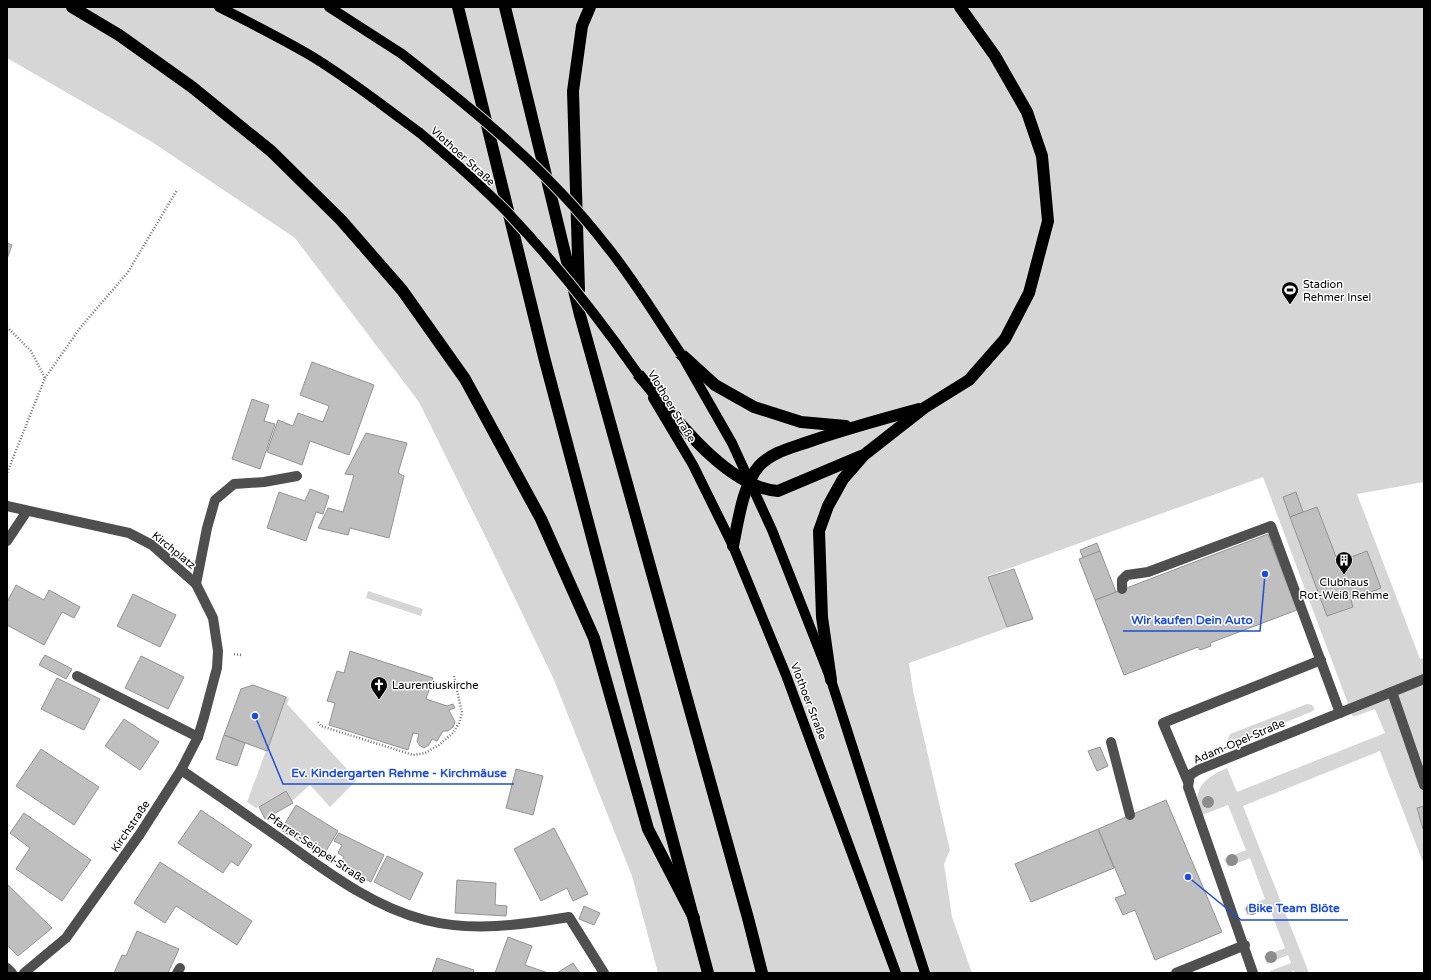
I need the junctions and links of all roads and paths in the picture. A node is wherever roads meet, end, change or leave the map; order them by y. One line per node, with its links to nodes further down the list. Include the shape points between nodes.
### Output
1 (72, 7): 41 (highway, via 119,35 192,87 271,151 341,220 402,290 465,379 541,519 594,638 648,829)
2 (219, 7): 12 (main road, Vlothoer Straße, bridge, via 309,55 420,133 509,214 598,317)
3 (330, 7): 11 (main road, bridge, via 402,54 513,145 559,191 606,244)
4 (458, 7): 41 (highway, via 542,349)
5 (505, 7): 9 (highway)
6 (590, 7): 9 (highway, via 582,26 573,91)
7 (960, 7): 14 (highway, via 995,56 1027,112 1042,156 1048,221 1029,293 1005,339 969,380)
8 (177, 190): 13 (path, via 128,272 80,328)
9 (580, 315): 48 (highway)
10 (7, 327): 13 (path, via 31,351)
11 (681, 354): 15 (highway, via 715,385 754,407 801,422); 19 (main road, via 732,443)
12 (638, 374): 19 (highway, via 708,454); 23 (main road, Vlothoer Straße, via 693,465)
13 (46, 378): 17 (path)
14 (924, 408): 15 (highway); 16 (highway)
15 (851, 426): 19 (highway, via 773,454 759,466)
16 (864, 455): 19 (highway, via 778,491 764,490); 31 (highway, via 843,479 828,506 819,531 822,617)
17 (7, 473)
18 (297, 476): 24 (street, via 234,484 215,500)
19 (749, 482): 23 (highway); 31 (main road, via 772,530)
20 (7, 506): 21 (street, Kirchplatz)
21 (27, 511): 22 (street); 24 (street, Kirchplatz, via 129,533 152,545)
22 (7, 541)
23 (733, 546): 49 (main road, Vlothoer Straße, via 786,676)
24 (196, 584): 27 (street, Kirchplatz, via 213,618 218,651)
25 (1122, 590): 26 (street, via 1122,580 1128,575 1148,572 1271,526)
26 (1321, 660): 33 (street); 38 (street, via 1164,723)
27 (217, 668): 35 (street, Kirchstraße)
28 (77, 676): 35 (street)
29 (454, 676): 34 (path, via 462,713 459,723 453,732 425,753 413,755 321,726)
30 (1424, 679): 32 (street, Adam-Opel-Straße)
31 (831, 680): 50 (main road)
32 (1392, 692): 33 (street, Adam-Opel-Straße); 39 (street)
33 (1340, 713): 38 (street, Adam-Opel-Straße, via 1198,770 1190,775)
34 (318, 722)
35 (198, 737): 37 (street, Kirchstraße)
36 (1111, 742): 40 (street)
37 (181, 770): 45 (street, Kirchstraße, via 140,834 66,938); 46 (street, Pfarrer-Seippel-Straße, via 338,880 389,908 425,920 467,926 508,926 569,917)
38 (1188, 782): 42 (street)
39 (1424, 785)
40 (1130, 816)
41 (694, 918): 47 (highway)
42 (1245, 945): 51 (street); 52 (street)
43 (7, 968): 44 (street)
44 (12, 973)
45 (24, 973)
46 (604, 973)
47 (708, 973)
48 (762, 973)
49 (896, 973)
50 (925, 973)
51 (1176, 973)
52 (1253, 973)

